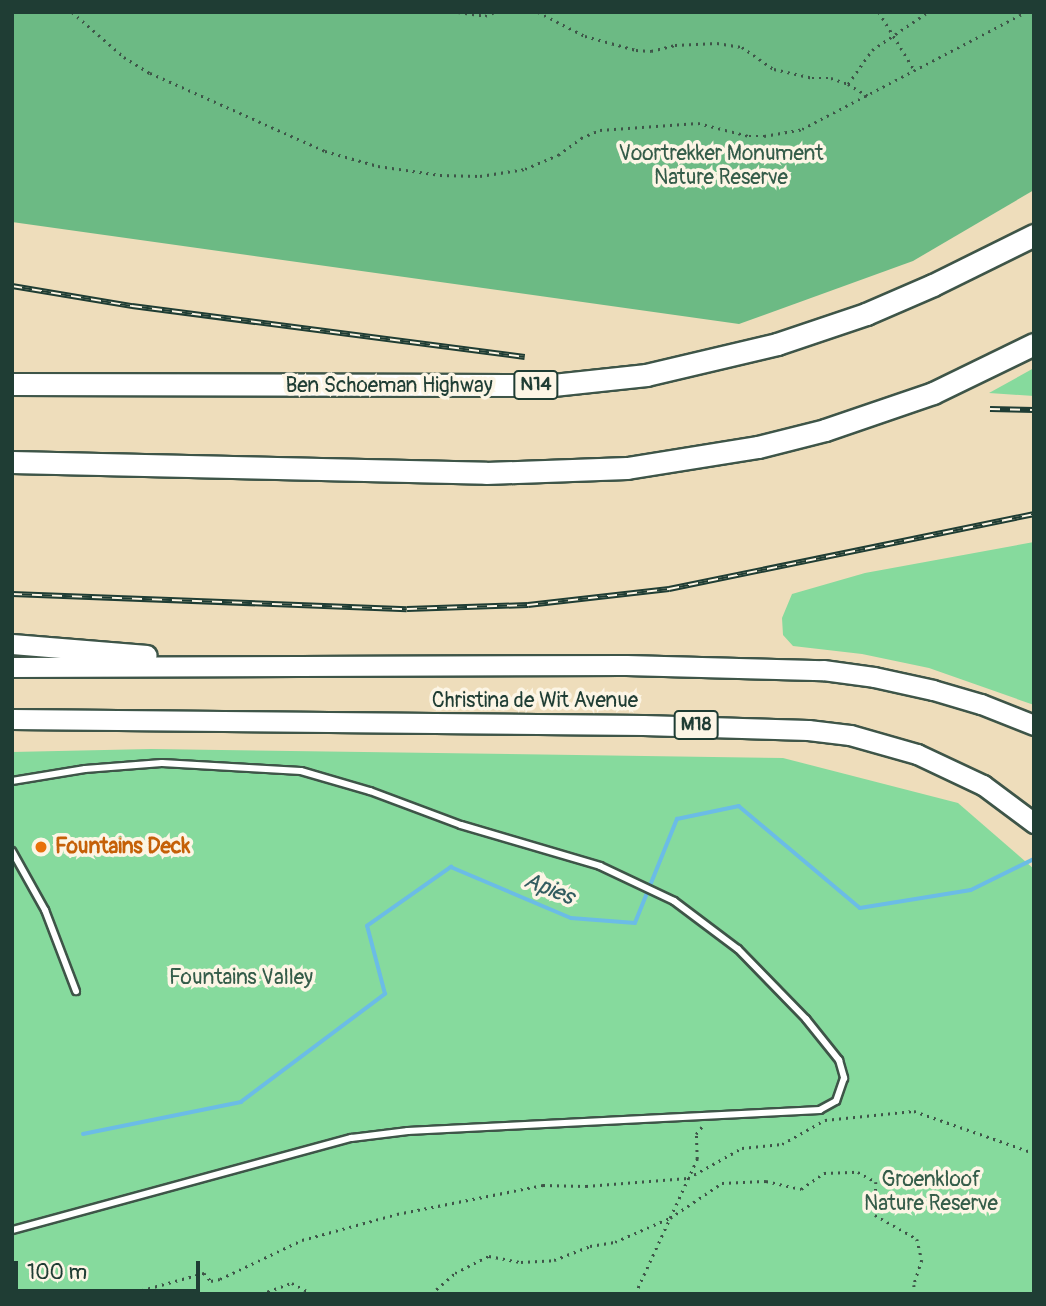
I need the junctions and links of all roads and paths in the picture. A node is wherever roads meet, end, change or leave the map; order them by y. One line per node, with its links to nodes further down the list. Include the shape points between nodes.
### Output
1 (72, 12): 13 (path, via 150,73 263,125 325,151 378,166 440,175 503,175 525,169 600,130 698,123 749,136 778,134 802,128)
2 (458, 12): 3 (path, via 485,16)
3 (495, 12)
4 (513, 12): 5 (path)
5 (531, 12)
6 (538, 12): 12 (path, via 585,36 636,50 717,43 742,47 774,68)
7 (879, 12): 10 (path)
8 (928, 12): 10 (path)
9 (1026, 12): 11 (path)
10 (894, 35): 11 (path); 12 (path, via 872,51)
11 (915, 71): 13 (path)
12 (848, 84): 13 (path)
13 (868, 96)
14 (1034, 235): 16 (highway, Ben Schoeman Highway / N14, via 866,314 777,344 646,375 529,386)
15 (1034, 344): 17 (highway, via 933,393 825,429 758,447 627,468 485,473)
16 (12, 384)
17 (12, 462)
18 (12, 644): 19 (main road)
19 (327, 665): 20 (main road, Christina de Wit Avenue); 22 (main road, Christina de Wit Avenue, via 823,670 933,690)
20 (12, 667)
21 (12, 719): 24 (main road, Christina de Wit Avenue / M18, via 643,724 808,730 850,735 927,758 984,785)
22 (1034, 725)
23 (12, 781): 27 (lane, via 85,769 162,764 301,771 627,877 681,906 738,949 806,1019 842,1067 840,1094 827,1108)
24 (1034, 823)
25 (12, 851): 26 (lane, via 45,910)
26 (76, 991)
27 (710, 1116): 29 (path, via 696,1135 697,1159); 31 (lane, via 376,1134)
28 (1034, 1153): 29 (path, via 914,1111 880,1112 825,1120 782,1144 742,1148)
29 (688, 1178): 30 (path); 32 (path, via 542,1185 423,1208 302,1240 220,1279 211,1281 204,1273)
30 (670, 1218): 35 (path, via 554,1261 521,1262 489,1256 455,1273); 36 (path); 37 (path, via 722,1183 766,1181 801,1189 824,1173 858,1172 876,1182 875,1215 917,1239 922,1260)
31 (12, 1230)
32 (131, 1293)
33 (261, 1294): 34 (path, via 292,1283)
34 (313, 1294)
35 (431, 1294)
36 (635, 1294)
37 (915, 1294)

